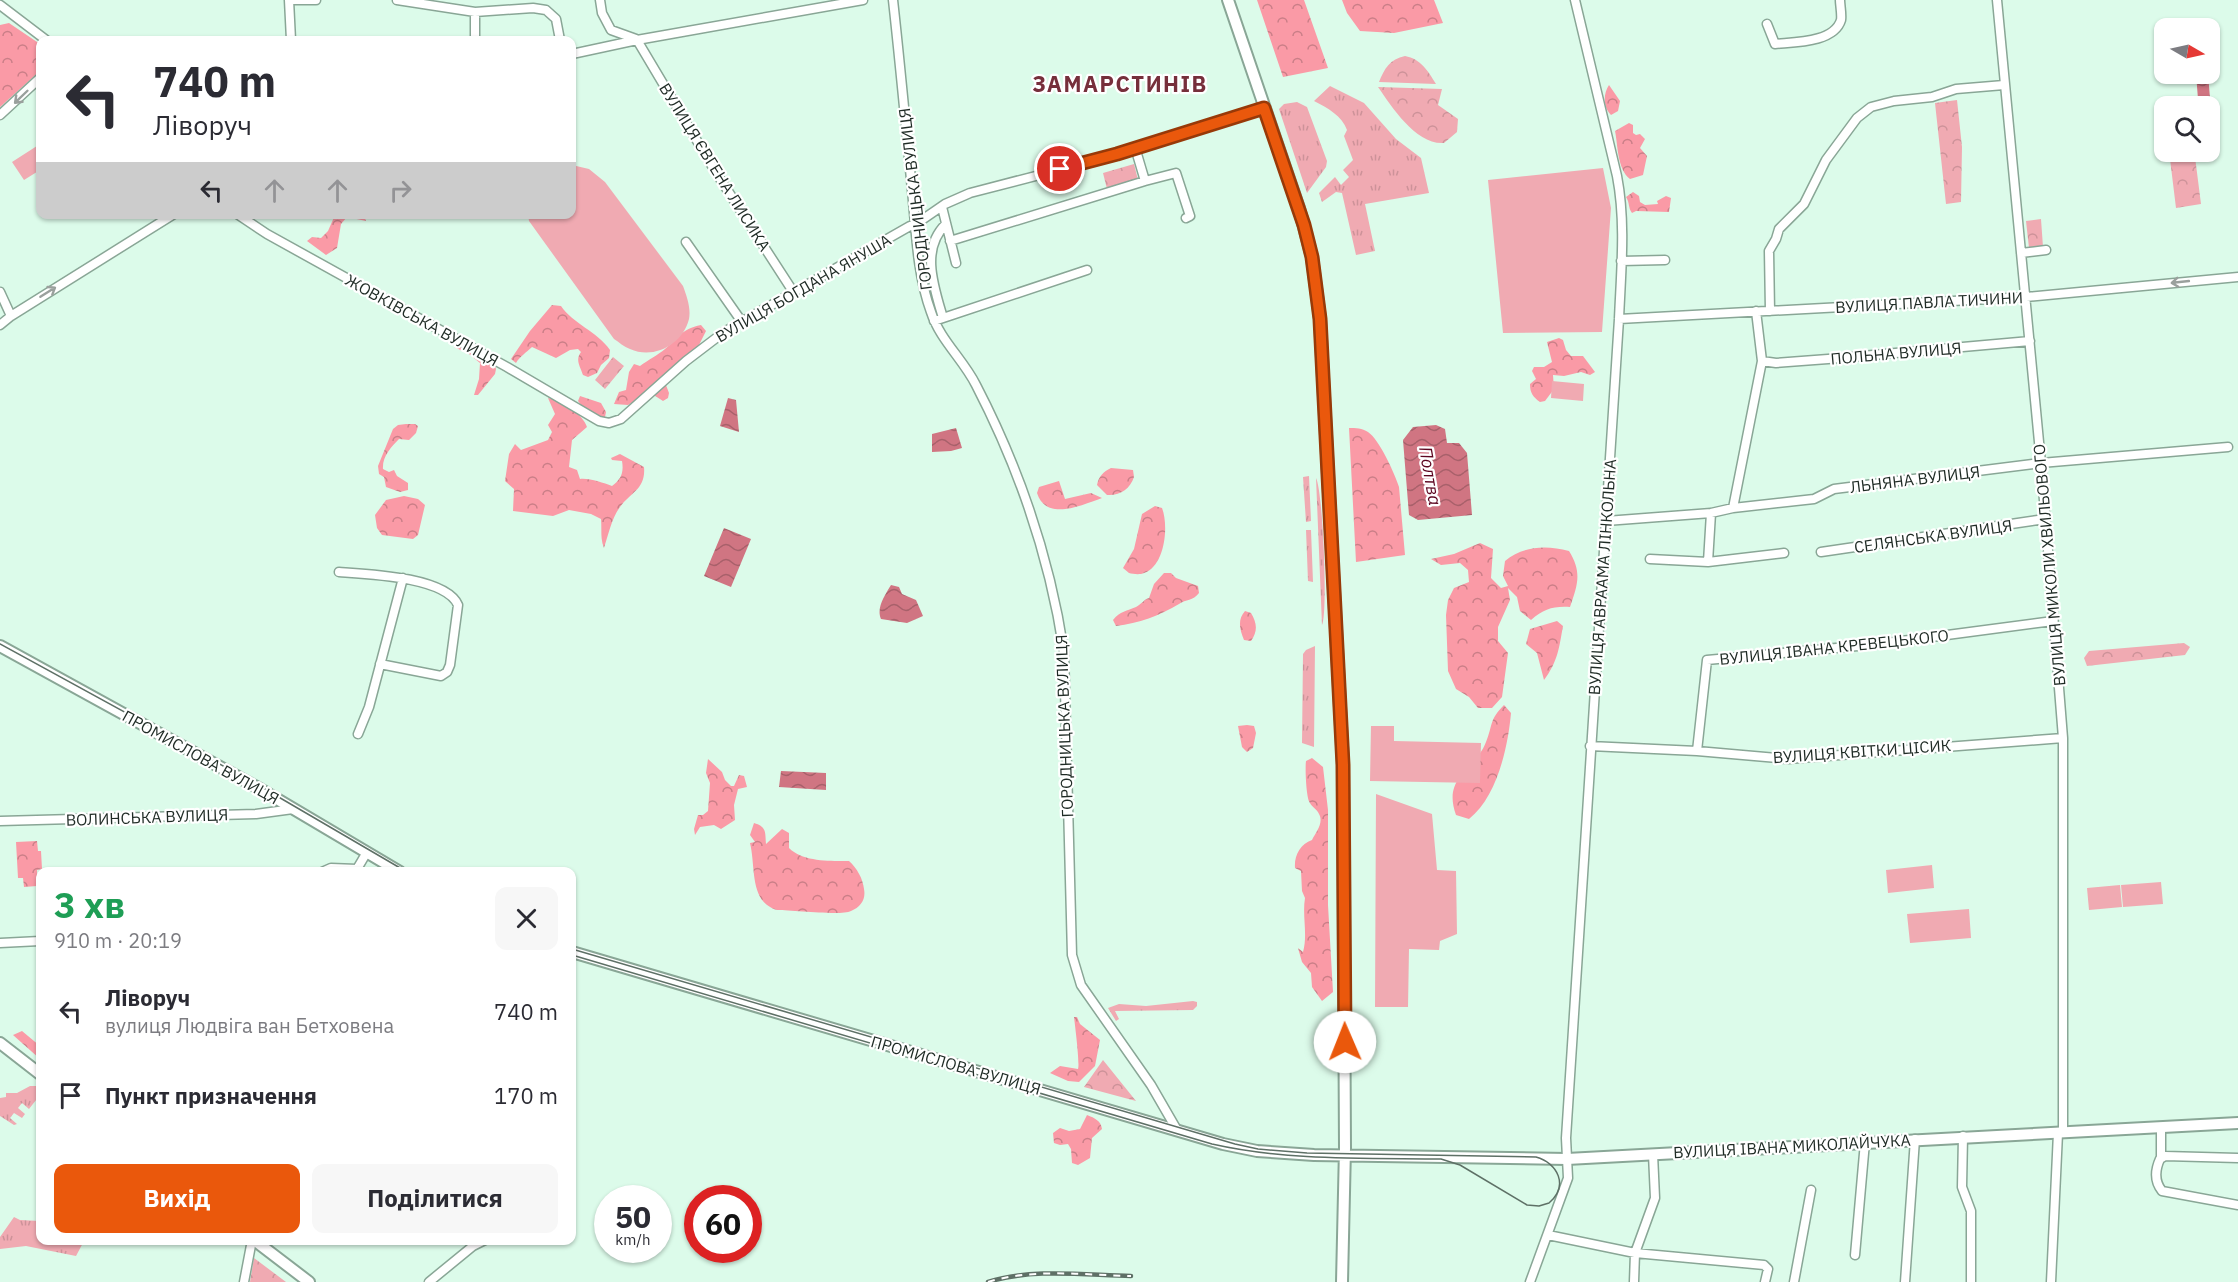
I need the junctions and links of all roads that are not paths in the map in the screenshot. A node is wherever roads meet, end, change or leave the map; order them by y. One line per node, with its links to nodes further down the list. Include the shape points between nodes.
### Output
1 (290, 0): 2 (street); 15 (street)
2 (316, 0)
3 (397, 0): 12 (street)
4 (600, 0): 18 (street, via 611,30)
5 (863, 0): 18 (street)
6 (893, 0): 35 (street, ГОРОДНИЦЬКА ВУЛИЦЯ)
7 (1228, 0): 22 (main road)
8 (1575, 0): 41 (street, ВУЛИЦЯ АВРААМА ЛІНКОЛЬНА, via 1621,199)
9 (1840, 0): 13 (street, via 1841,20 1832,31 1811,41 1775,44)
10 (1997, 0): 21 (street, ВУЛИЦЯ МИКОЛИ ХВИЛЬОВОГО)
11 (0, 5): 14 (street)
12 (475, 12): 16 (street); 17 (street, via 546,10 556,19)
13 (1767, 24)
14 (41, 36)
15 (291, 36)
16 (475, 36)
17 (559, 36)
18 (637, 39): 19 (street); 46 (street, ВУЛИЦЯ ЄВГЕНА ЛИСИКА)
19 (576, 53)
20 (36, 82): 23 (street, one-way to 23)
21 (2004, 85): 39 (street, ВУЛИЦЯ МИКОЛИ ХВИЛЬОВОГО); 49 (street, via 1956,89 1932,98 1871,106 1857,118 1826,160 1804,204 1779,229 1769,251)
22 (1264, 108): 28 (street, ВУЛИЦЯ БОГДАНА ЯНУША, via 1105,158 970,193); 95 (main road, via 1304,225 1320,319 1343,765)
23 (0, 115)
24 (1137, 154): 26 (street)
25 (1176, 172): 26 (street); 27 (street, via 1181,171); 29 (street, via 1190,216)
26 (1145, 181): 36 (street)
27 (1184, 183)
28 (942, 207): 33 (street); 35 (street, ВУЛИЦЯ БОГДАНА ЯНУША)
29 (1186, 218)
30 (166, 219): 50 (street, one-way to 30)
31 (244, 219): 34 (street, ЖОВКІВСЬКА ВУЛИЦЯ)
32 (256, 219): 34 (street)
33 (946, 224): 36 (street); 51 (street, via 931,246)
34 (253, 225): 57 (street, ЖОВКІВСЬКА ВУЛИЦЯ, via 599,421)
35 (916, 225): 46 (street, ВУЛИЦЯ БОГДАНА ЯНУША); 51 (street, ГОРОДНИЦЬКА ВУЛИЦЯ, via 922,280)
36 (950, 241): 42 (street)
37 (686, 242): 53 (street)
38 (2046, 250): 39 (street)
39 (2021, 253): 47 (street, ВУЛИЦЯ МИКОЛИ ХВИЛЬОВОГО)
40 (1665, 260): 41 (street)
41 (1621, 261): 52 (street, ВУЛИЦЯ АВРААМА ЛІНКОЛЬНА)
42 (956, 262)
43 (1087, 270): 51 (street)
44 (2238, 277): 47 (street, ВУЛИЦЯ ПАВЛА ТИЧИНИ, one-way to 47)
45 (0, 292): 50 (street)
46 (794, 293): 53 (street, ВУЛИЦЯ БОГДАНА ЯНУША)
47 (2026, 297): 49 (street, ВУЛИЦЯ ПАВЛА ТИЧИНИ); 55 (street, ВУЛИЦЯ МИКОЛИ ХВИЛЬОВОГО)
48 (1756, 311): 49 (street, ВУЛИЦЯ ПАВЛА ТИЧИНИ); 52 (street, ВУЛИЦЯ ПАВЛА ТИЧИНИ); 56 (street)
49 (1770, 311)
50 (11, 316): 54 (street)
51 (938, 319): 89 (street, ГОРОДНИЦЬКА ВУЛИЦЯ, via 977,385 1023,487 1057,608 1064,652 1072,955 1081,985 1151,1085)
52 (1619, 319): 63 (street, ВУЛИЦЯ АВРААМА ЛІНКОЛЬНА)
53 (742, 322): 57 (street, ВУЛИЦЯ БОГДАНА ЯНУША, via 686,361 621,419)
54 (0, 325)
55 (2030, 341): 56 (street, ПОЛЬНА ВУЛИЦЯ, via 1776,363); 59 (street, ВУЛИЦЯ МИКОЛИ ХВИЛЬОВОГО)
56 (1762, 361): 60 (street)
57 (609, 423)
58 (2228, 447): 59 (street, ЛЬНЯНА ВУЛИЦЯ)
59 (2041, 463): 60 (street, ЛЬНЯНА ВУЛИЦЯ, via 1834,489 1814,499); 62 (street, ВУЛИЦЯ МИКОЛИ ХВИЛЬОВОГО)
60 (1733, 508): 61 (street, ЛЬНЯНА ВУЛИЦЯ)
61 (1711, 513): 63 (street, ЛЬНЯНА ВУЛИЦЯ); 67 (street)
62 (2045, 519): 64 (street, СЕЛЯНСЬКА ВУЛИЦЯ); 70 (street, ВУЛИЦЯ МИКОЛИ ХВИЛЬОВОГО)
63 (1606, 521): 75 (street, ВУЛИЦЯ АВРААМА ЛІНКОЛЬНА)
64 (1821, 552)
65 (1784, 554): 67 (street)
66 (1650, 559): 67 (street)
67 (1708, 562)
68 (339, 572): 69 (street)
69 (403, 578): 72 (street); 72 (street, via 455,597 458,605 450,665 441,676)
70 (2054, 621): 74 (street, ВУЛИЦЯ МИКОЛИ ХВИЛЬОВОГО); 76 (street, ВУЛИЦЯ ІВАНА КРЕВЕЦЬКОГО, via 1879,644 1707,660)
71 (0, 646): 77 (main road, ПРОМИСЛОВА ВУЛИЦЯ)
72 (380, 664): 73 (street)
73 (358, 734)
74 (2063, 738): 76 (street, ВУЛИЦЯ КВІТКИ ЦІСИК, via 1788,759); 90 (street, ВУЛИЦЯ МИКОЛИ ХВИЛЬОВОГО)
75 (1590, 746): 76 (street, ВУЛИЦЯ КВІТКИ ЦІСИК); 98 (street, ВУЛИЦЯ АВРААМА ЛІНКОЛЬНА)
76 (1697, 751)
77 (293, 809): 78 (street, ВОЛИНСЬКА ВУЛИЦЯ, via 256,814); 79 (main road, ПРОМИСЛОВА ВУЛИЦЯ)
78 (0, 821)
79 (367, 852): 80 (street); 81 (main road, ПРОМИСЛОВА ВУЛИЦЯ)
80 (359, 867)
81 (392, 867)
82 (36, 941): 83 (street)
83 (0, 943)
84 (576, 953): 89 (main road, ПРОМИСЛОВА ВУЛИЦЯ)
85 (0, 1043): 86 (main road)
86 (36, 1071)
87 (2238, 1123): 88 (main road, ВУЛИЦЯ ІВАНА МИКОЛАЙЧУКА)
88 (2161, 1128): 90 (main road, ВУЛИЦЯ ІВАНА МИКОЛАЙЧУКА); 96 (street)
89 (1177, 1130): 95 (main road, ПРОМИСЛОВА ВУЛИЦЯ, via 1257,1151)
90 (2060, 1133): 91 (main road, ВУЛИЦЯ ІВАНА МИКОЛАЙЧУКА); 117 (street, ВУЛИЦЯ МИКОЛИ ХВИЛЬОВОГО)
91 (1963, 1136): 92 (main road, ВУЛИЦЯ ІВАНА МИКОЛАЙЧУКА); 116 (street, via 1962,1187 1971,1211)
92 (1915, 1139): 93 (main road, ВУЛИЦЯ ІВАНА МИКОЛАЙЧУКА); 115 (street)
93 (1865, 1142): 94 (main road, ВУЛИЦЯ ІВАНА МИКОЛАЙЧУКА); 106 (street)
94 (1653, 1154): 98 (main road, ВУЛИЦЯ ІВАНА МИКОЛАЙЧУКА); 105 (street, via 1655,1198)
95 (1345, 1156): 98 (main road, ВУЛИЦЯ ІВАНА МИКОЛАЙЧУКА); 110 (main road)
96 (2163, 1157): 97 (street); 100 (street, via 2156,1172 2162,1191)
97 (2238, 1158)
98 (1567, 1159): 101 (street, ВУЛИЦЯ АВРААМА ЛІНКОЛЬНА, via 1568,1178)
99 (1810, 1190): 114 (street)
100 (2238, 1205)
101 (1548, 1235): 105 (street); 111 (street, ВУЛИЦЯ АВРААМА ЛІНКОЛЬНА)
102 (252, 1245): 107 (street)
103 (260, 1245): 108 (main road)
104 (475, 1245): 109 (street)
105 (1635, 1253): 112 (street); 113 (street, via 1764,1265 1768,1269)
106 (1855, 1255)
107 (244, 1282)
108 (309, 1282)
109 (429, 1282)
110 (1342, 1282)
111 (1530, 1282)
112 (1634, 1282)
113 (1766, 1282)
114 (1794, 1282)
115 (1905, 1282)
116 (1971, 1282)
117 (2051, 1282)

